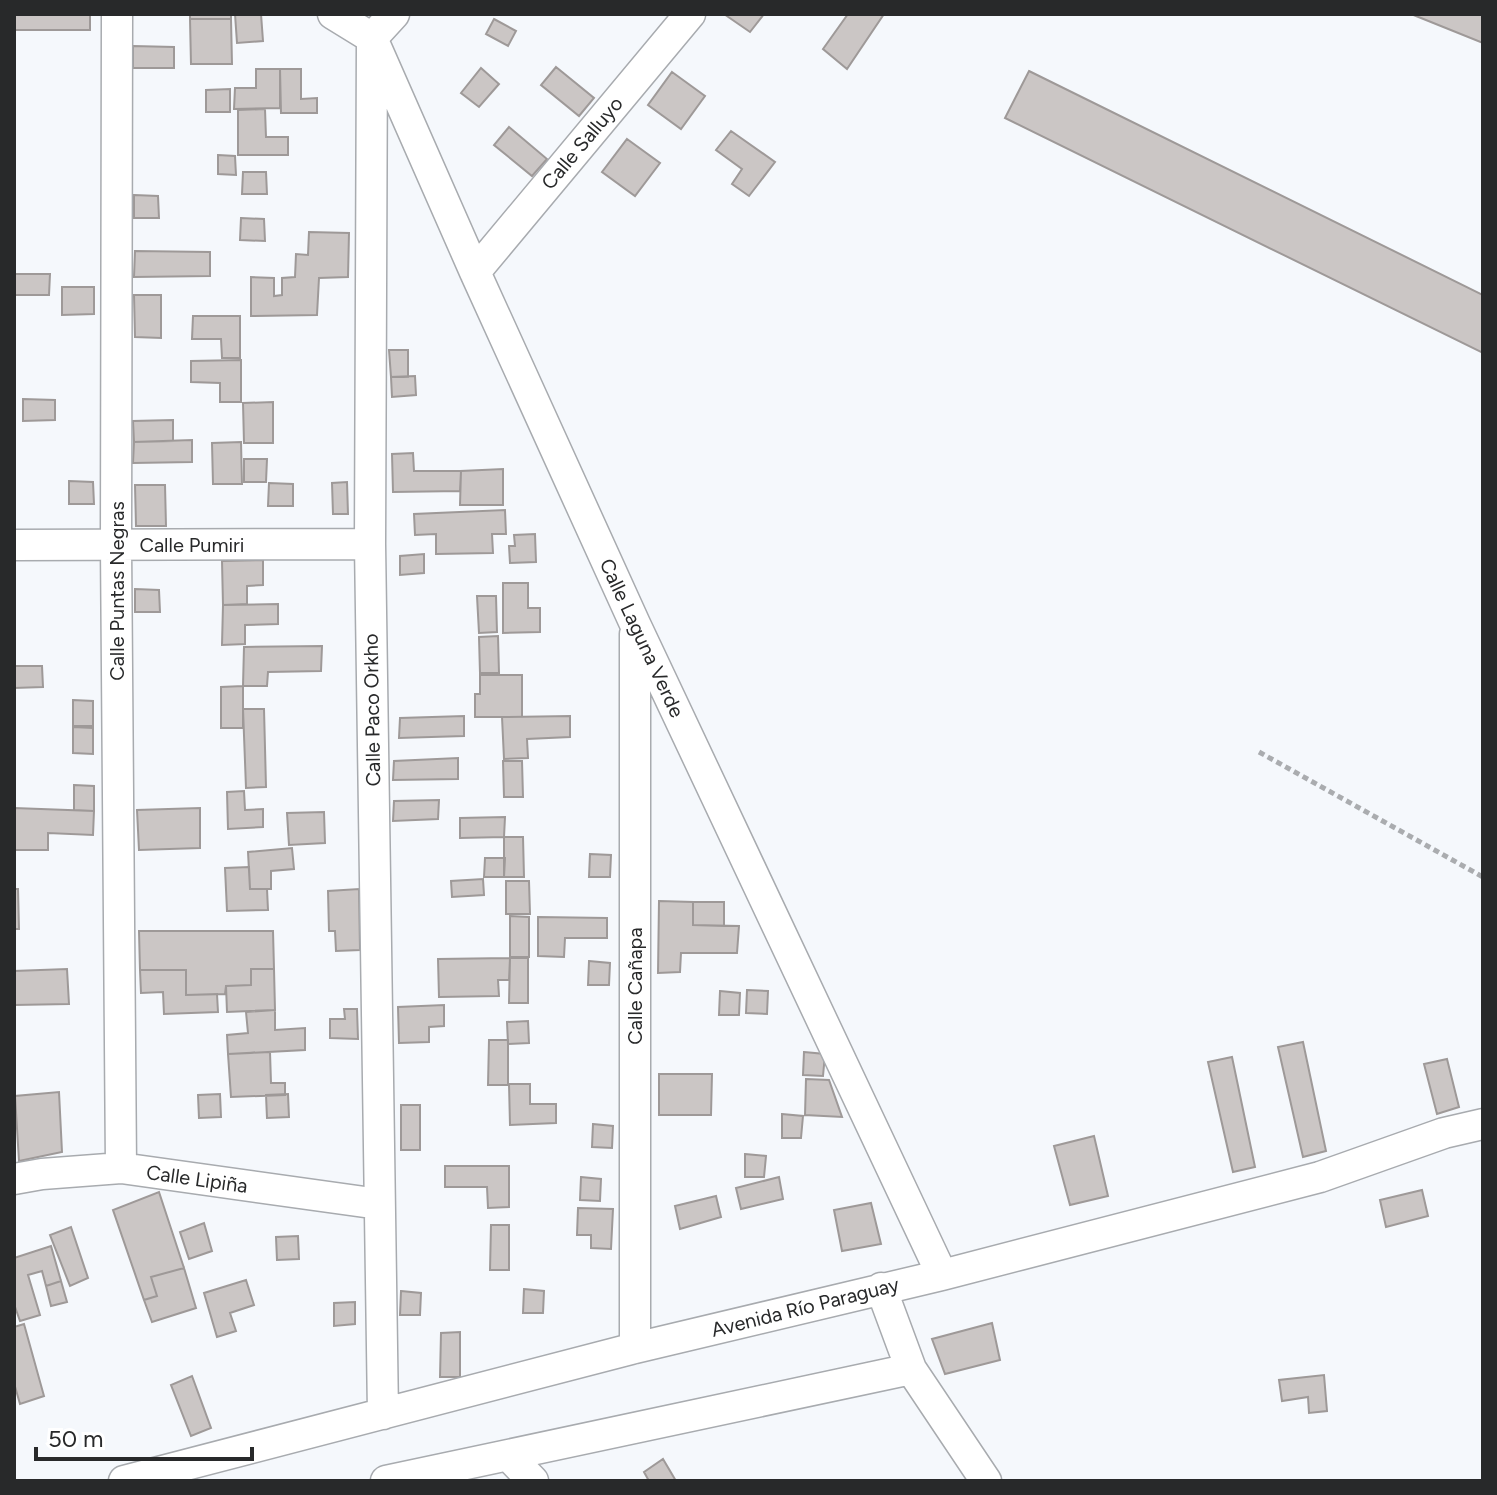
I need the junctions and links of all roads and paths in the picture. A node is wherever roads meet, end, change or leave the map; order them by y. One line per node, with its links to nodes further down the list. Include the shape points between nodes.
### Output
1 (117, 14): 9 (street, Calle Puntas Negras)
2 (333, 14): 5 (street)
3 (394, 14): 5 (street)
4 (690, 14): 6 (street, Calle Salluyo)
5 (372, 38): 6 (street, Calle Laguna Verde); 7 (street, Calle Paco Orkho)
6 (475, 272): 10 (street, Calle Laguna Verde)
7 (370, 544): 9 (street, Calle Pumiri); 16 (street, Calle Paco Orkho)
8 (14, 545): 9 (street, Calle Pumiri)
9 (116, 546): 14 (street, Calle Puntas Negras)
10 (635, 624): 17 (street, Calle Laguna Verde); 19 (street, Calle Cañapa)
11 (1259, 752): 12 (path)
12 (1483, 877)
13 (1483, 1124): 17 (street, Avenida Río Paraguay, via 1320,1177)
14 (121, 1168): 15 (street, Calle Lipiña); 16 (street, Calle Lipiña)
15 (14, 1179)
16 (379, 1204): 21 (street, Calle Paco Orkho)
17 (942, 1275): 18 (street, Avenida Río Paraguay)
18 (881, 1288): 19 (street, Avenida Río Paraguay); 20 (street)
19 (635, 1348): 21 (street, Avenida Río Paraguay)
20 (911, 1369): 22 (street); 26 (street)
21 (383, 1414): 23 (street, Avenida Río Paraguay)
22 (508, 1455): 24 (street); 25 (street)
23 (124, 1481)
24 (386, 1481)
25 (533, 1481)
26 (986, 1481)

